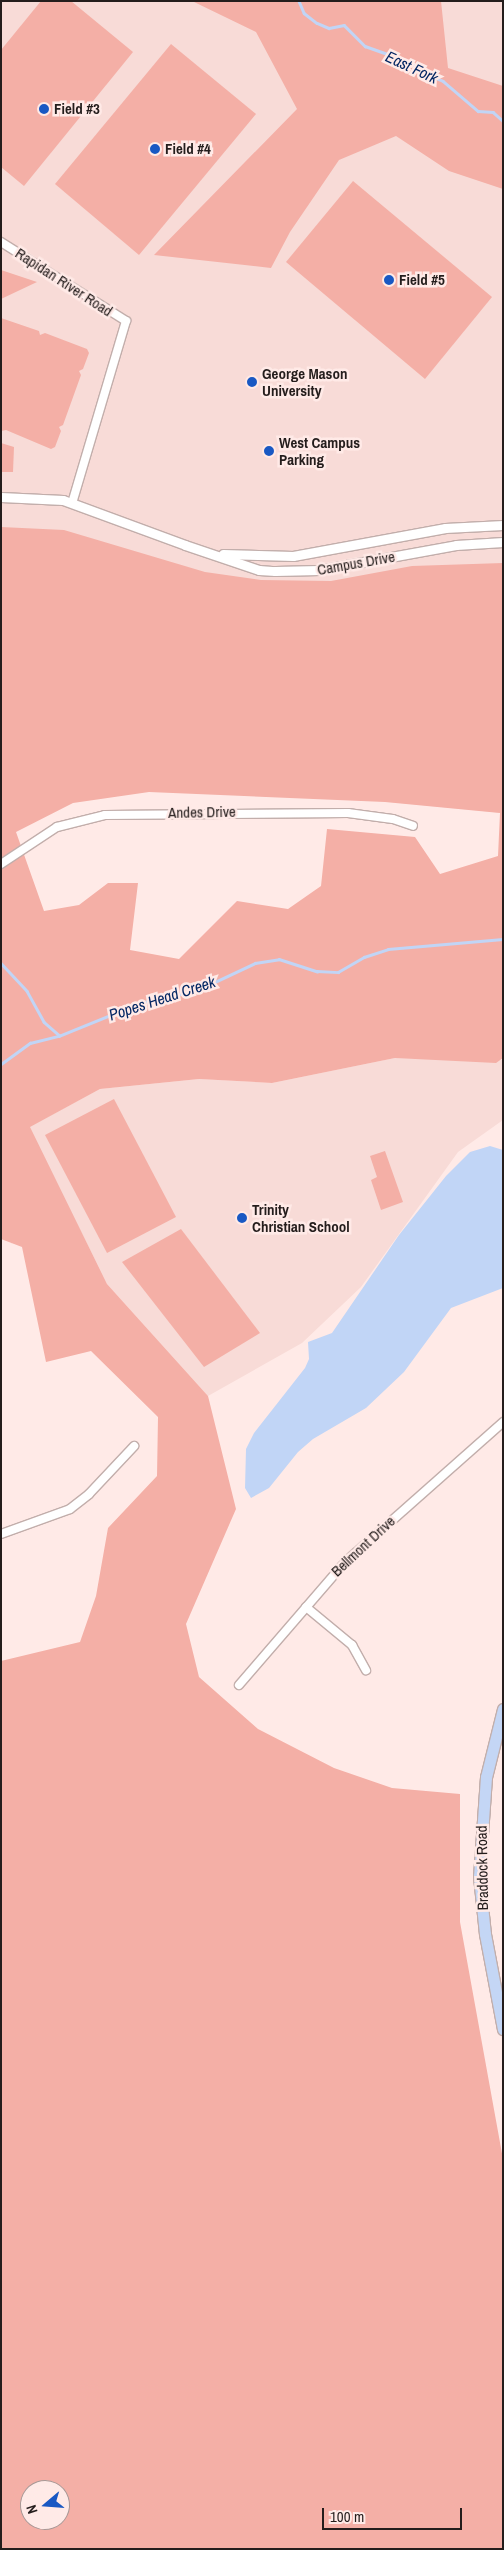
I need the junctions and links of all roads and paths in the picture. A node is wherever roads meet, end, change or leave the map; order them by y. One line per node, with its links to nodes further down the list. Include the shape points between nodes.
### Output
1 (1, 242): 3 (street, Rapidan River Road, via 126,322)
2 (1, 497): 3 (street, Campus Drive, via 40,497)
3 (72, 503): 6 (street, Campus Drive)
4 (503, 525): 6 (street, Campus Drive, via 445,528 293,556)
5 (503, 542): 6 (street, Campus Drive, via 456,545 337,568 297,572 259,570)
6 (211, 553)
7 (413, 826): 8 (street, Andes Drive, via 348,813 105,815 68,823 45,833)
8 (1, 864)
9 (503, 1422): 12 (street, Bellmont Drive, via 344,1562)
10 (134, 1446): 11 (street, via 75,1506)
11 (1, 1534)
12 (306, 1607): 13 (street, via 352,1645); 14 (street, Bellmont Drive)
13 (366, 1670)
14 (240, 1685)
15 (503, 1709): 16 (main road, Braddock Road, via 486,1777 479,1867 485,1934)
16 (503, 2029)

